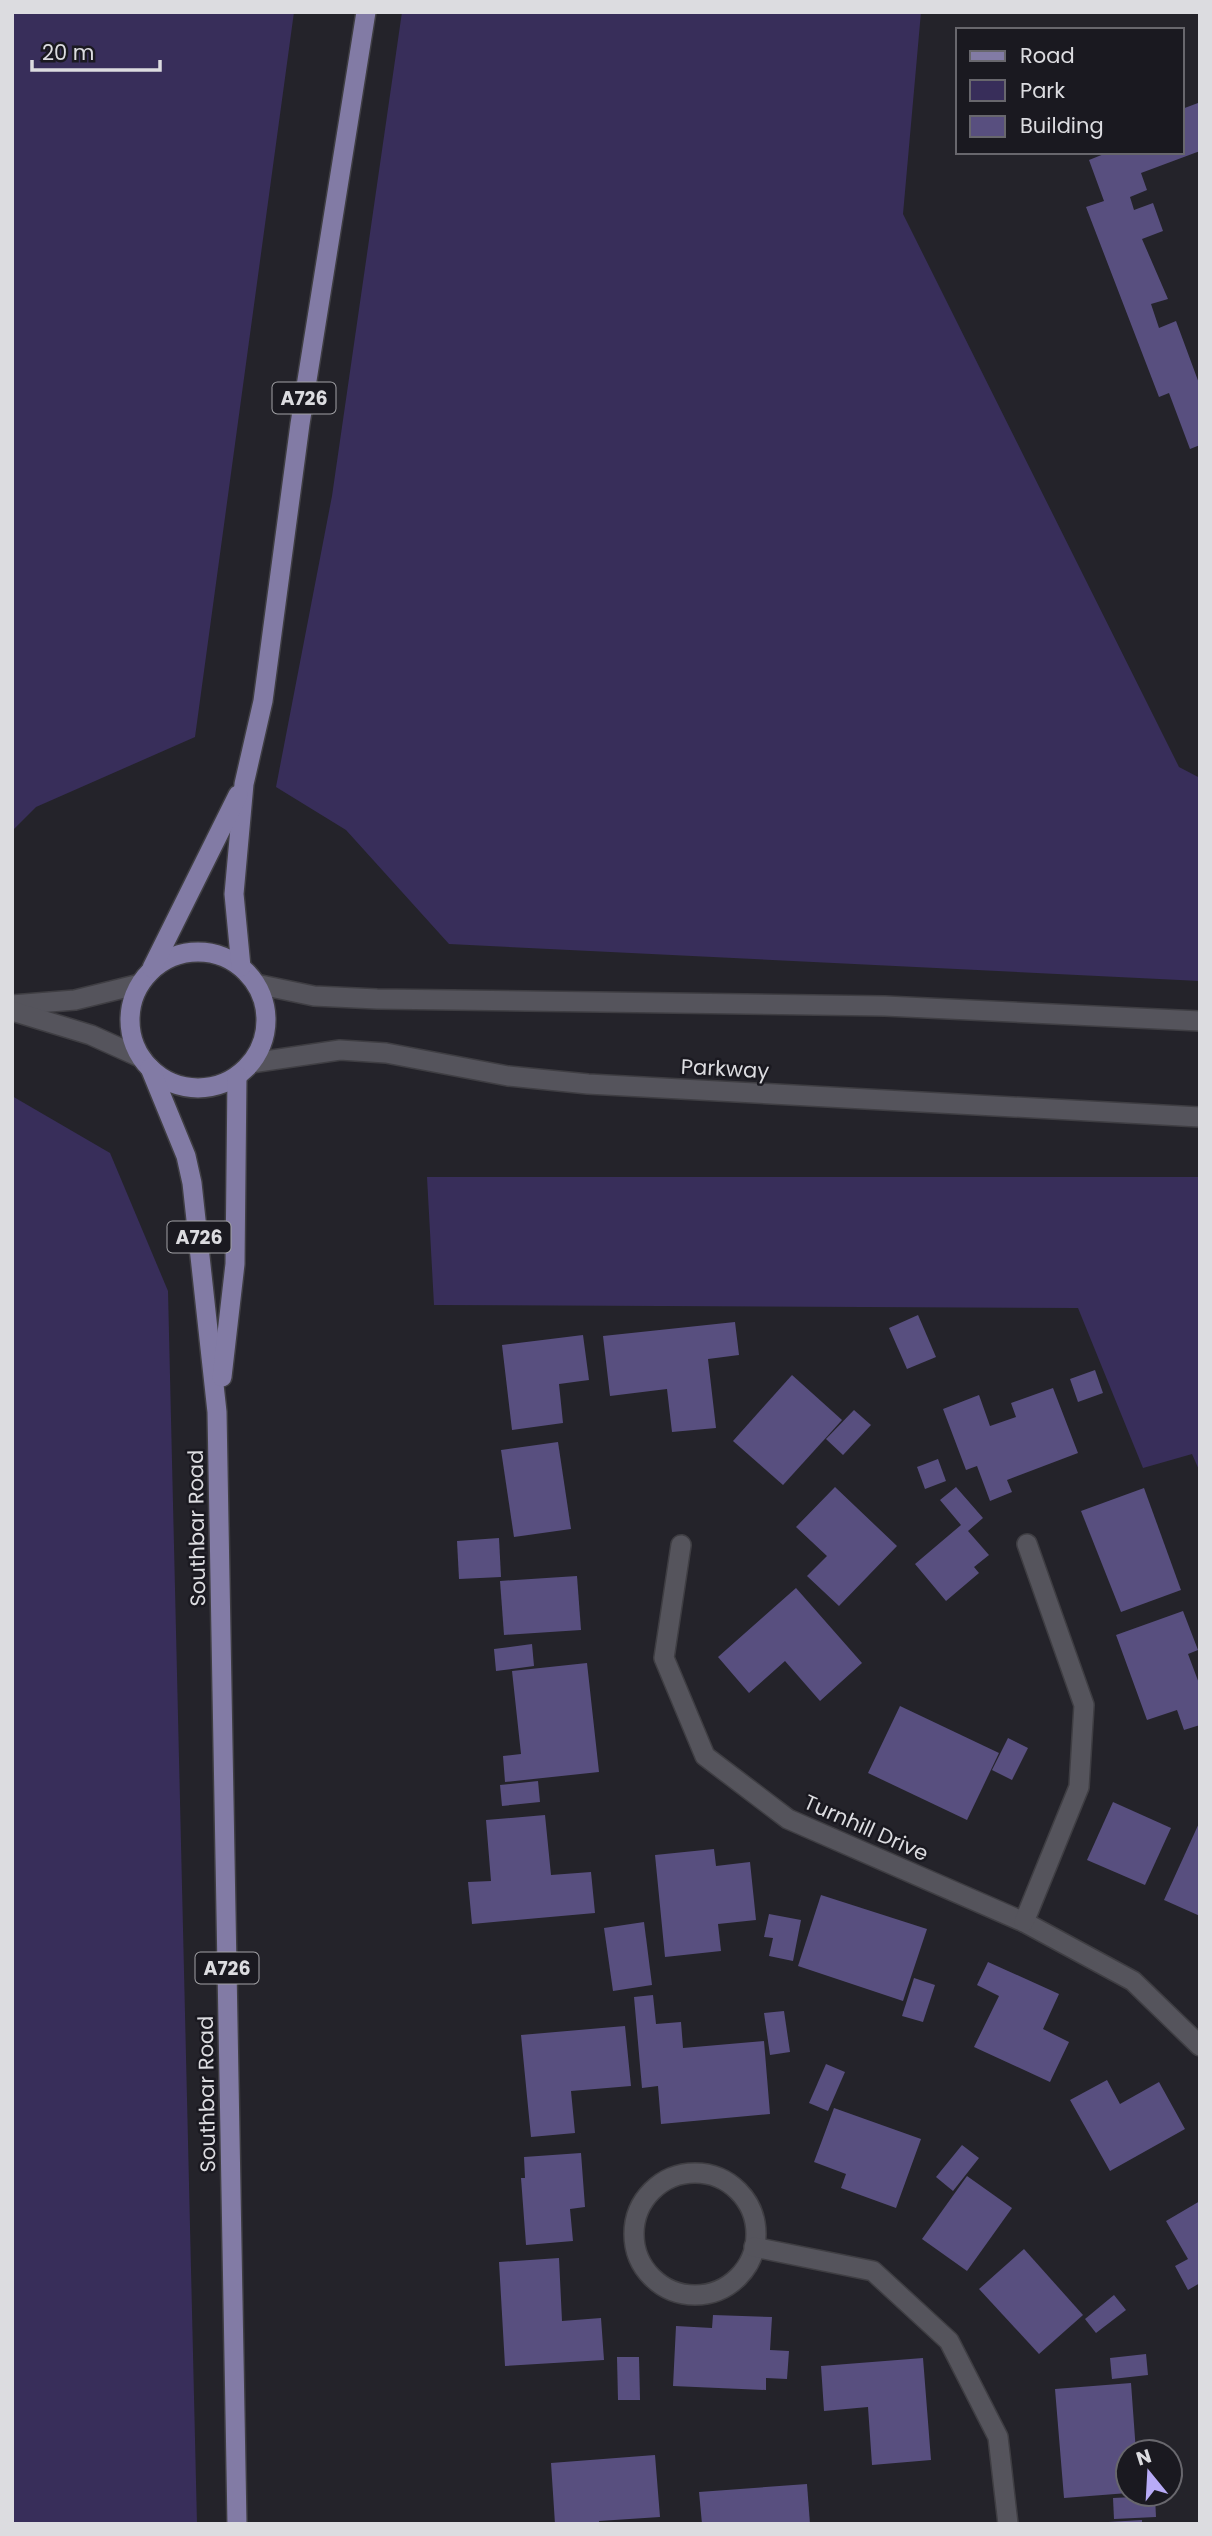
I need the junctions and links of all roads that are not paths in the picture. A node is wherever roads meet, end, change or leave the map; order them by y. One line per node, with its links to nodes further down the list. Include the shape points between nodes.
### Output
1 (366, 12): 2 (main road, A726, via 300,424 263,701)
2 (244, 785): 3 (main road, A726, via 234,894); 4 (main road, A726)
3 (242, 967): 4 (main road, via 205,952 186,953 167,959); 5 (main road)
4 (145, 978): 6 (street, via 75,1000); 9 (main road, via 132,1003 130,1022 133,1040)
5 (256, 984): 8 (street, via 314,996 377,999 885,1006); 10 (main road, via 266,1024 262,1045)
6 (12, 1004)
7 (12, 1012): 9 (street, via 90,1035)
8 (1200, 1021)
9 (146, 1063): 10 (main road, via 170,1082 192,1087 216,1086); 12 (main road, Southbar Road / A726, via 186,1156 192,1183)
10 (244, 1069): 11 (street, Parkway, via 340,1050 386,1053 508,1076 602,1085); 12 (main road, Southbar Road / A726, via 235,1264)
11 (1200, 1117)
12 (217, 1412): 18 (main road, Southbar Road / A726)
13 (1027, 1544): 15 (street, via 1084,1705 1079,1787)
14 (681, 1545): 15 (street, Turnhill Drive, via 664,1658 705,1756 789,1819)
15 (1024, 1922): 16 (street, Turnhill Drive, via 1133,1981)
16 (1200, 2046)
17 (754, 2247): 17 (street, via 747,2266 733,2281 695,2295 656,2282 635,2248 633,2227 650,2192 666,2180 704,2173 739,2192 750,2208 756,2227); 19 (street, via 873,2271 949,2341 998,2437)
18 (237, 2524)
19 (1008, 2524)

